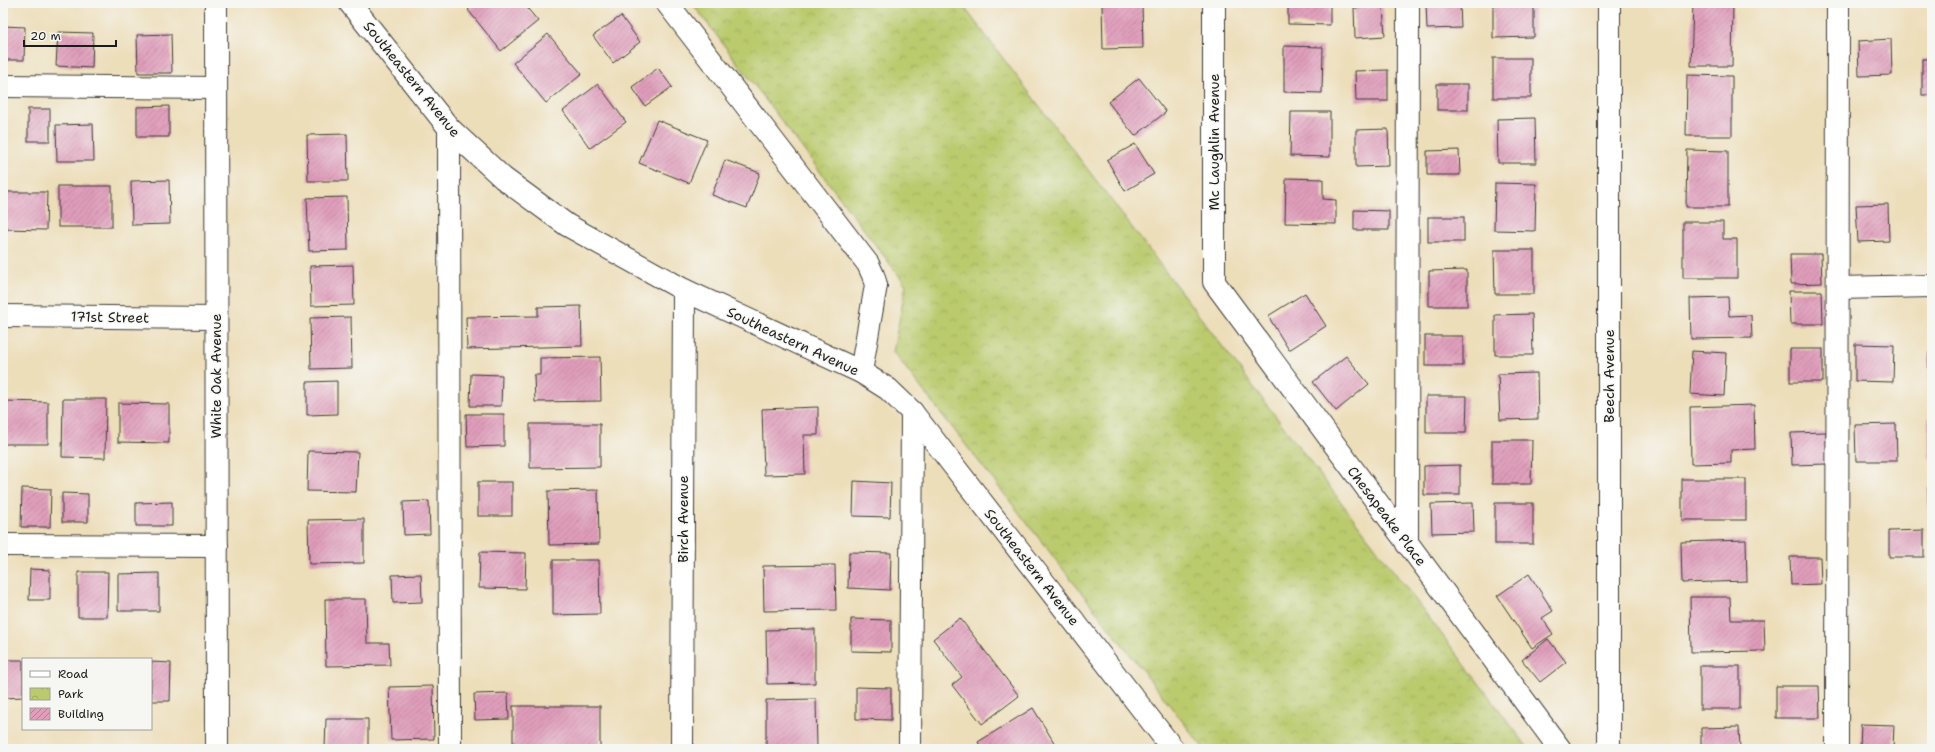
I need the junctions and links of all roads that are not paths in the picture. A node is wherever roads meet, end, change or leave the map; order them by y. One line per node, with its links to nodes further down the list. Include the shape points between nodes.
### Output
1 (216, 3): 9 (street, White Oak Avenue)
2 (350, 3): 10 (street, Southeastern Avenue)
3 (667, 3): 17 (street, via 868,264 876,286)
4 (1214, 3): 11 (street, Mc Laughlin Avenue)
5 (1408, 3): 19 (street)
6 (1609, 3): 28 (street, Beech Avenue)
7 (1838, 3): 13 (street)
8 (3, 86): 9 (street)
9 (216, 88): 16 (street, White Oak Avenue)
10 (449, 128): 14 (street, Southeastern Avenue, via 503,178 567,225); 23 (street)
11 (1214, 282): 19 (street, Chesapeake Place)
12 (1932, 286): 13 (street)
13 (1838, 288): 29 (street)
14 (684, 290): 17 (street, Southeastern Avenue); 24 (street, Birch Avenue)
15 (3, 316): 16 (street, 171st Street)
16 (216, 318): 21 (street, White Oak Avenue)
17 (861, 372): 18 (street, Southeastern Avenue, via 888,389)
18 (912, 412): 25 (street); 26 (street, Southeastern Avenue)
19 (1407, 544): 27 (street, Chesapeake Place)
20 (3, 545): 21 (street)
21 (217, 546): 22 (street, White Oak Avenue)
22 (217, 749)
23 (450, 749)
24 (682, 749)
25 (910, 749)
26 (1173, 749)
27 (1560, 749)
28 (1609, 749)
29 (1837, 749)

